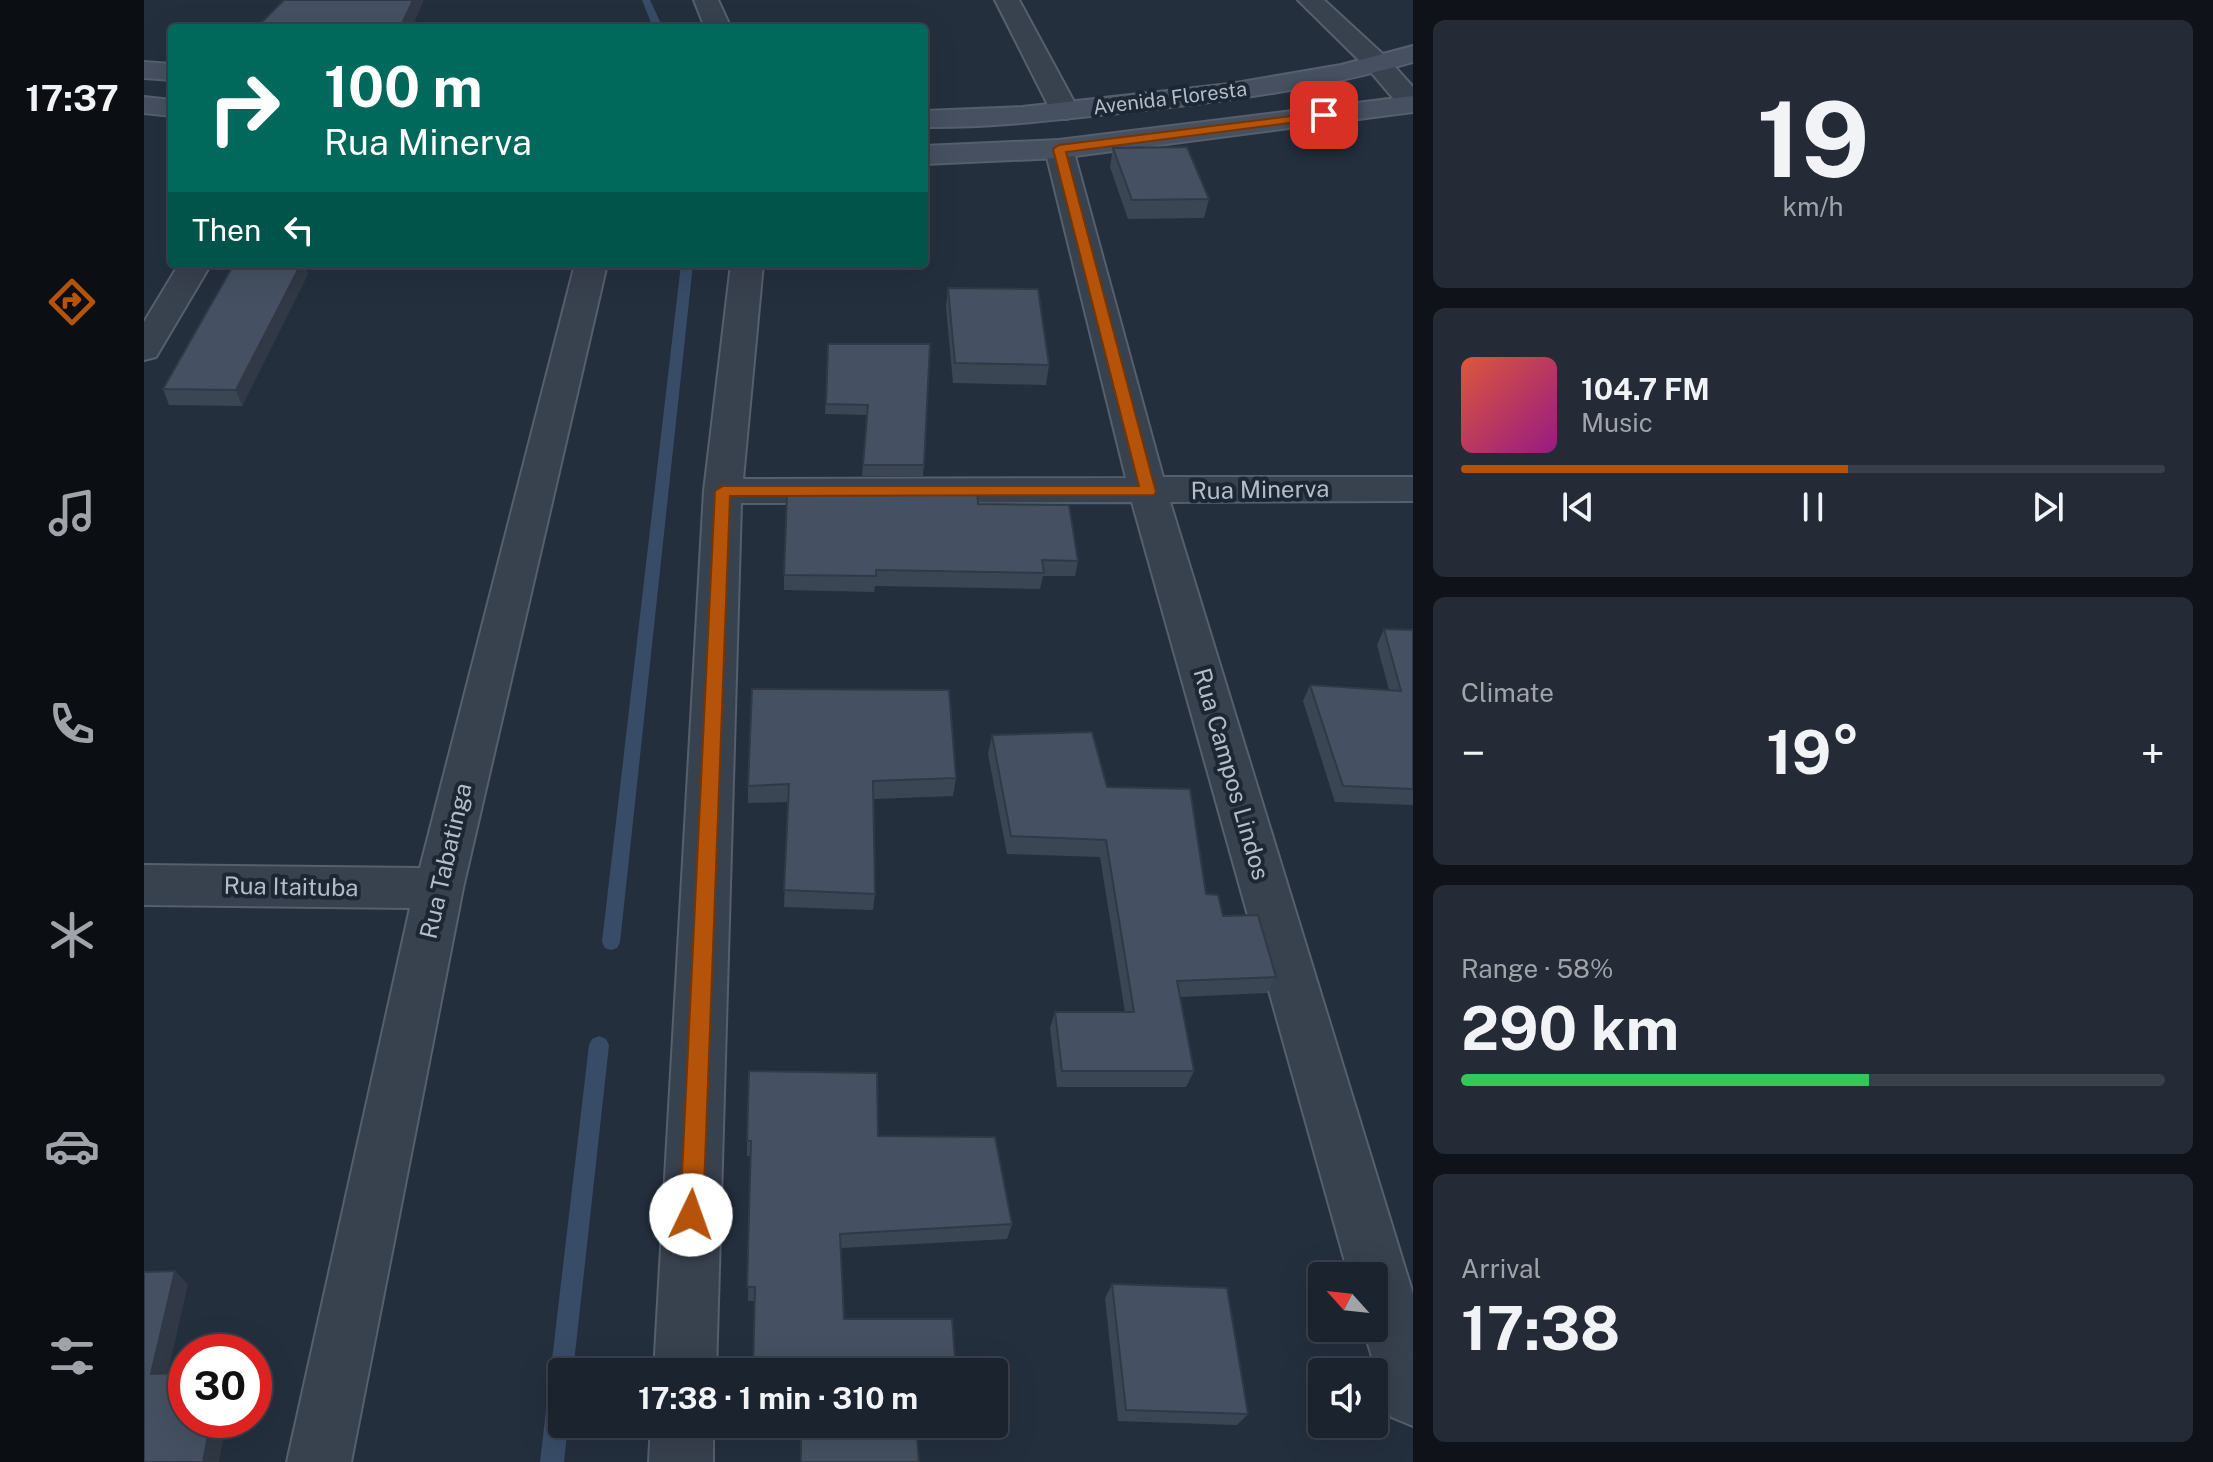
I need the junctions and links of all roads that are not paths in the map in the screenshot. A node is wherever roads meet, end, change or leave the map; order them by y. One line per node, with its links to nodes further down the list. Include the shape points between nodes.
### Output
1 (706, 0): 4 (street)
2 (1007, 0): 13 (street, Rua Campos Lindos)
3 (1310, 0): 6 (street)
4 (716, 24)
5 (1413, 54): 6 (street, Avenida Floresta)
6 (1379, 65): 9 (street); 13 (street, Avenida Floresta, via 1204,96)
7 (144, 70): 8 (street)
8 (168, 72)
9 (1413, 104): 13 (street, Avenida Floresta)
10 (144, 105): 11 (street)
11 (168, 108)
12 (928, 119): 13 (street, Avenida Floresta)
13 (1062, 130): 14 (street, Avenida Floresta); 21 (street, Rua Campos Lindos)
14 (928, 154)
15 (193, 268): 18 (street)
16 (590, 268): 23 (street, Rua Tabatinga)
17 (747, 268): 20 (street)
18 (144, 350)
19 (1413, 489): 21 (street, Rua Minerva)
20 (723, 491): 21 (street, Rua Minerva); 24 (street)
21 (1148, 492): 25 (street, Rua Campos Lindos)
22 (144, 885): 23 (street, Rua Itaituba)
23 (439, 888): 27 (street, Rua Tabatinga)
24 (686, 1358)
25 (1413, 1395)
26 (682, 1438): 28 (street)
27 (319, 1462)
28 (681, 1462)

